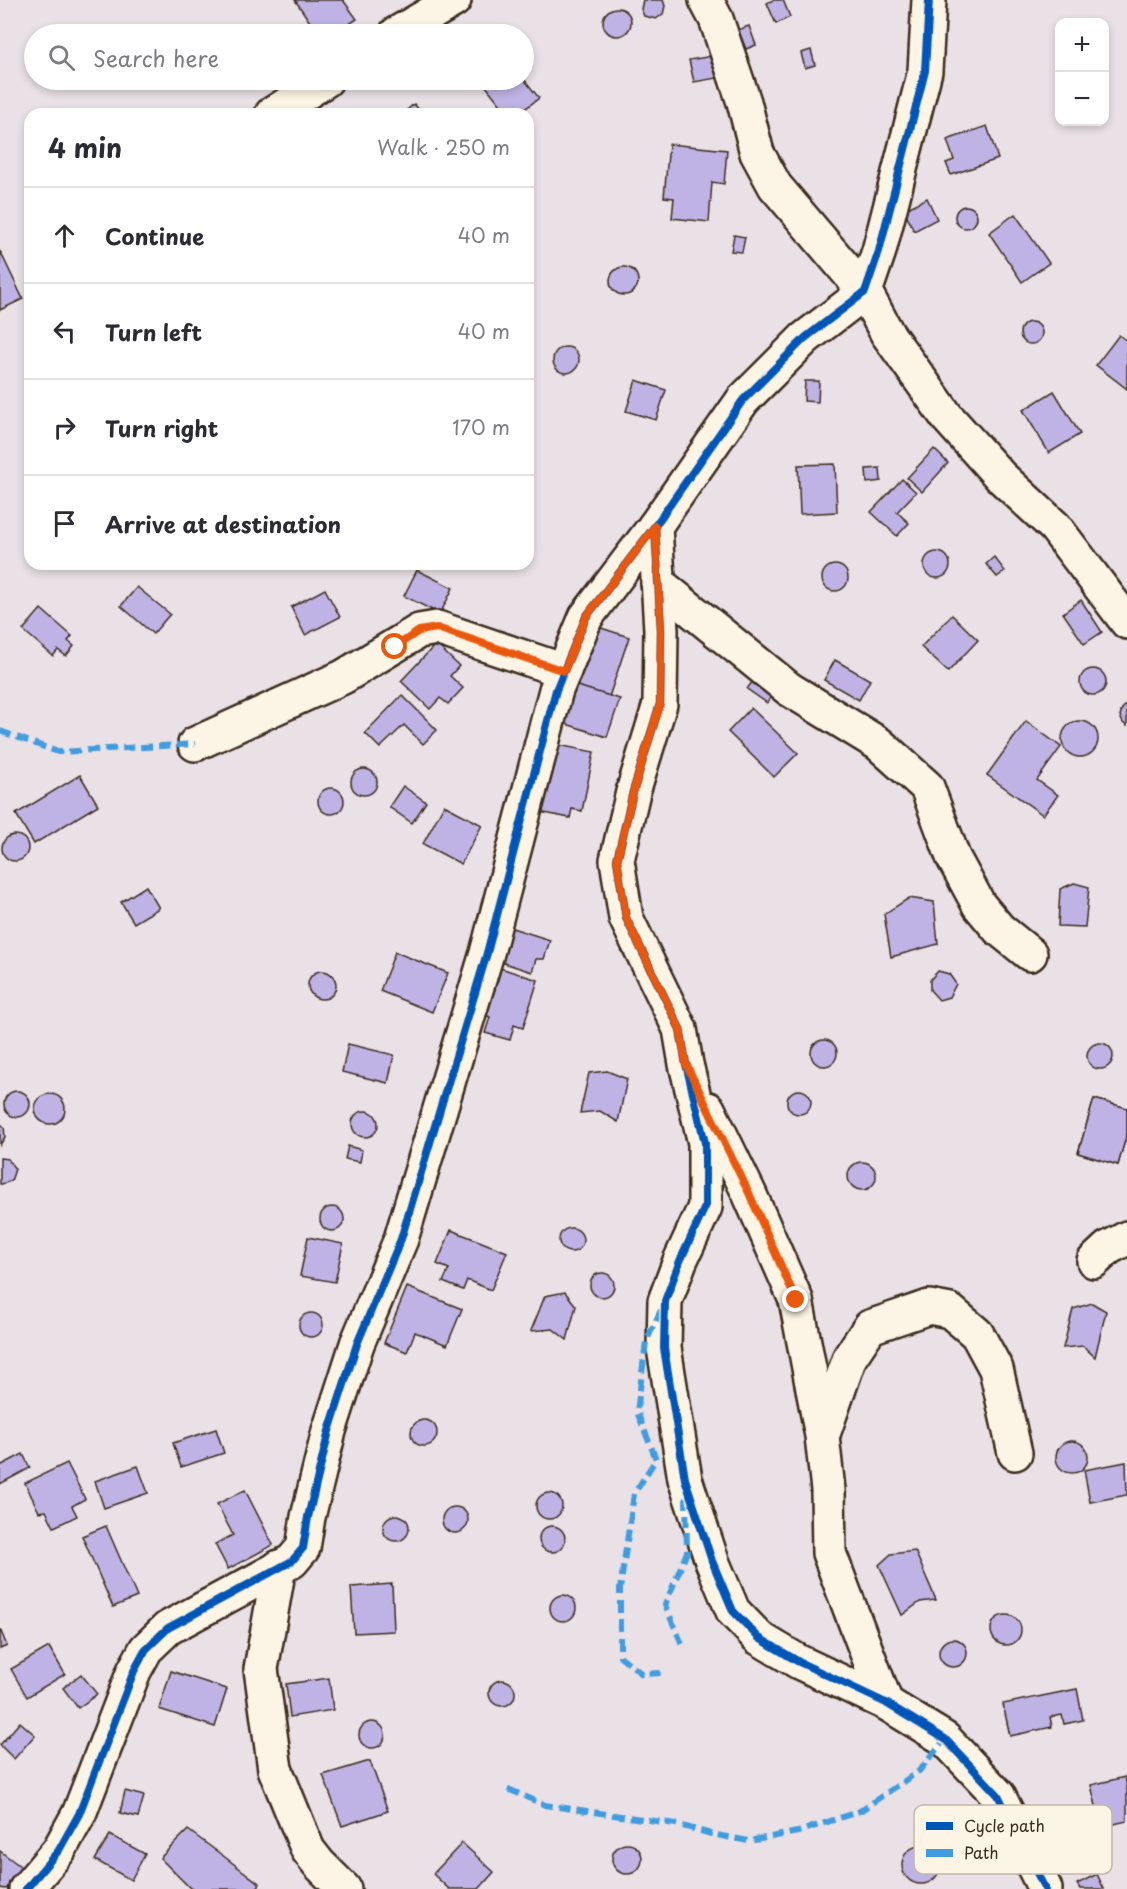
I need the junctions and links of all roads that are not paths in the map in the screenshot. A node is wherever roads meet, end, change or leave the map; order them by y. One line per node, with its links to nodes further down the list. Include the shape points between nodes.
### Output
1 (453, 0): 4 (street)
2 (706, 0): 7 (street, via 716,19 758,153 775,186)
3 (929, 0): 7 (street, via 925,71)
4 (413, 24)
5 (310, 90): 6 (street)
6 (282, 108)
7 (865, 292): 8 (street, via 805,338 743,400); 10 (street, via 887,333 947,417 1000,476 1055,527)
8 (655, 526): 9 (street); 11 (street, via 586,617)
9 (658, 583): 13 (street, via 789,689 879,744 927,787 953,857 979,905 999,929); 14 (street, via 660,704 617,860 626,918 680,1029)
10 (1127, 622)
11 (564, 671): 12 (street, via 437,628 419,631 343,677); 19 (street, via 487,953 401,1239 357,1344 329,1431 303,1548)
12 (195, 744)
13 (1030, 954)
14 (686, 1064): 17 (street, via 796,1300); 20 (street, via 705,1143 705,1208 665,1301 664,1348 685,1479 733,1611 759,1638 799,1662)
15 (1127, 1238): 16 (street)
16 (1094, 1261)
17 (822, 1436): 18 (street, via 850,1357 870,1327 929,1307 950,1311 976,1334 996,1369); 20 (street, via 829,1554)
18 (1015, 1453)
19 (279, 1567): 23 (street, via 168,1628 146,1649 79,1814 59,1850); 24 (street, via 261,1669 275,1769 308,1850)
20 (886, 1703): 21 (street, via 945,1739)
21 (1003, 1805)
22 (1038, 1874): 25 (street)
23 (26, 1889)
24 (344, 1889)
25 (1045, 1889)

